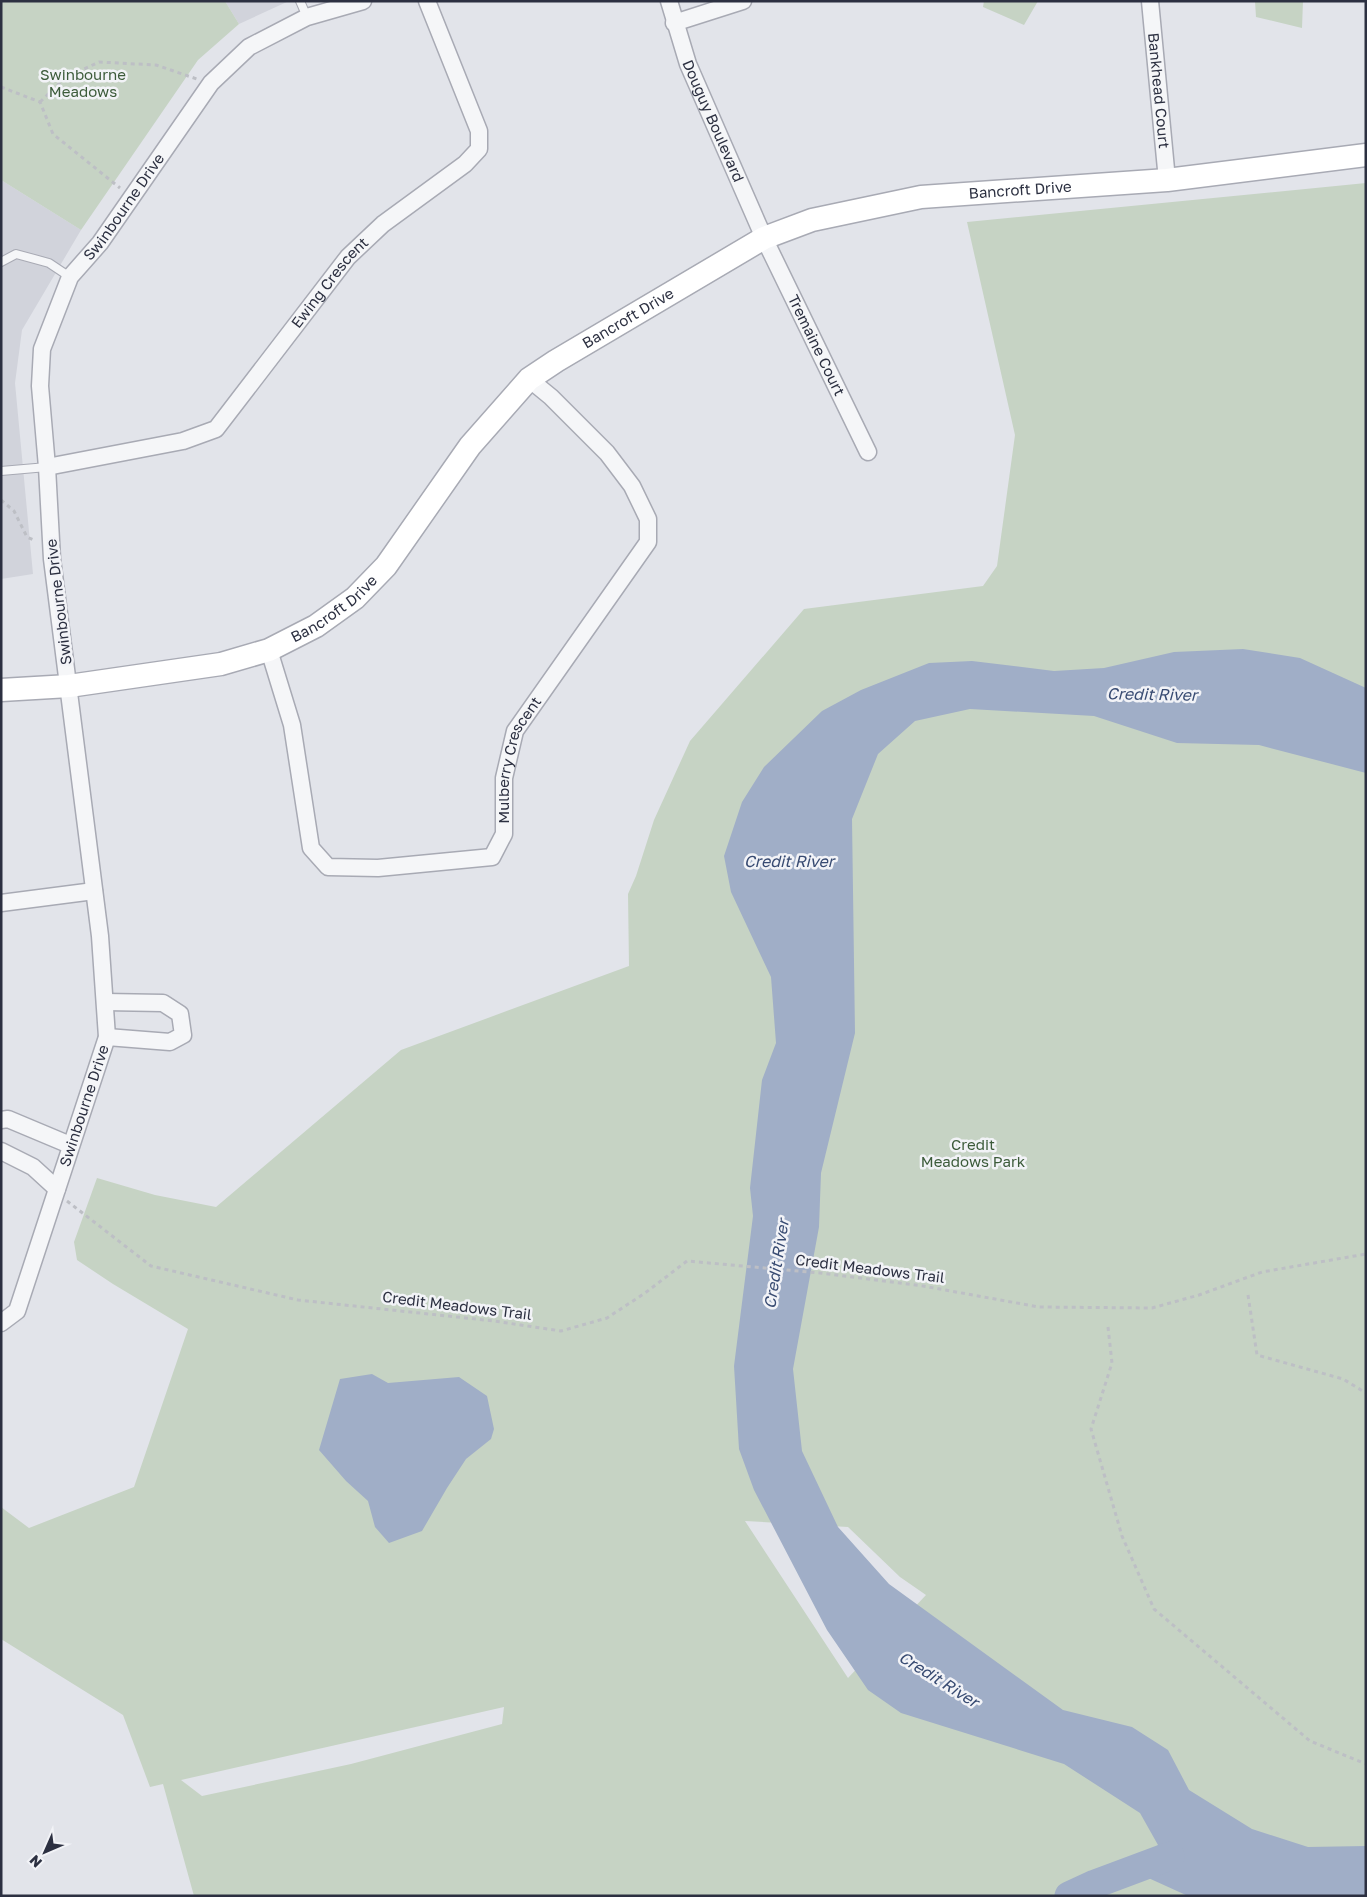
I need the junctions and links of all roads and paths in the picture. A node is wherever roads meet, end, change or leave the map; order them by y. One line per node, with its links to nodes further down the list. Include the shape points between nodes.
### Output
1 (300, 1): 7 (lane)
2 (363, 1): 7 (street, Swinbourne Drive)
3 (426, 1): 20 (street, Ewing Crescent, via 479,131 479,149 465,164 383,224 348,257 216,429 183,441)
4 (669, 1): 8 (street, Douguy Boulevard)
5 (744, 1): 8 (street)
6 (1150, 1): 13 (street, Bankhead Court)
7 (307, 17): 9 (street, Swinbourne Drive, via 249,47)
8 (674, 23): 15 (street, Douguy Boulevard, via 688,64)
9 (211, 83): 11 (path, via 156,65 99,62 65,78); 14 (street, Swinbourne Drive)
10 (1, 87): 11 (path)
11 (40, 102): 14 (path, via 53,134)
12 (1366, 155): 13 (street, Bancroft Drive)
13 (1167, 180): 15 (street, Bancroft Drive, via 921,197 812,220)
14 (130, 197): 17 (street, Swinbourne Drive, via 100,243)
15 (764, 238): 18 (street, Bancroft Drive); 19 (street, Tremaine Court)
16 (1, 262): 17 (lane, via 16,254 49,263)
17 (70, 277): 20 (street, Swinbourne Drive, via 42,349 40,386)
18 (530, 379): 24 (street, Bancroft Drive, via 470,446 386,566 355,598 316,626); 24 (street, Mulberry Crescent, via 607,453 632,486 648,519 648,542 515,731 504,778 504,834 492,857 378,868 328,867 311,848 292,725)
19 (868, 452)
20 (48, 466): 21 (lane); 23 (street, Swinbourne Drive)
21 (1, 471)
22 (1, 500): 23 (path, via 14,511 27,537)
23 (51, 546): 25 (street, Swinbourne Drive)
24 (268, 650): 25 (street, Bancroft Drive, via 221,664)
25 (69, 686): 26 (street, Bancroft Drive); 27 (street, Swinbourne Drive)
26 (1, 690)
27 (94, 891): 28 (street); 29 (street, Swinbourne Drive)
28 (1, 903)
29 (105, 1002): 30 (street, Swinbourne Drive); 30 (street, via 163,1002 180,1014 183,1035 170,1042)
30 (107, 1038): 32 (street, Swinbourne Drive)
31 (1, 1120): 32 (street, via 8,1119)
32 (70, 1145): 34 (street, Swinbourne Drive)
33 (1, 1151): 34 (street, via 33,1167)
34 (56, 1190): 35 (path, Credit Meadows Trail, via 151,1266 298,1300 561,1331 607,1318 687,1261 923,1286 1039,1307 1152,1308 1262,1272); 37 (street, Swinbourne Drive, via 17,1311)
35 (1366, 1254)
36 (1248, 1295): 39 (path, via 1257,1355 1343,1379)
37 (1, 1323)
38 (1108, 1327): 40 (path, via 1112,1363 1091,1429 1122,1536 1154,1609 1310,1741)
39 (1366, 1394)
40 (1366, 1764)

